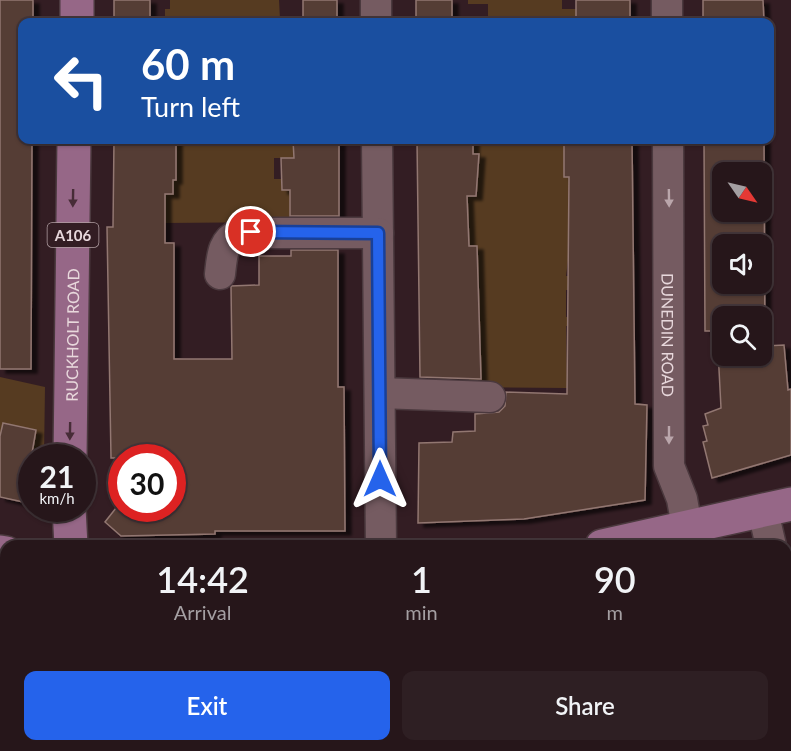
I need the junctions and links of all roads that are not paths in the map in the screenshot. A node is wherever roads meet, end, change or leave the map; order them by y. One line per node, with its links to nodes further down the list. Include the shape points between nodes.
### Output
1 (77, 0): 4 (main road)
2 (376, 0): 5 (street)
3 (666, 0): 6 (street)
4 (77, 18)
5 (376, 18)
6 (667, 18)
7 (75, 144): 14 (main road, RUCKHOLT ROAD / A106, one-way to 14)
8 (377, 144): 10 (street)
9 (668, 144): 17 (street, DUNEDIN ROAD, one-way to 17, via 669,466 682,499)
10 (378, 233): 11 (street, via 240,233 224,248); 12 (street)
11 (220, 274)
12 (380, 393): 13 (street); 19 (street)
13 (490, 398)
14 (69, 444)
15 (777, 508): 17 (main road); 21 (street)
16 (70, 522): 18 (main road)
17 (687, 527): 20 (main road)
18 (71, 540)
19 (381, 540)
20 (629, 540)
21 (772, 540)

